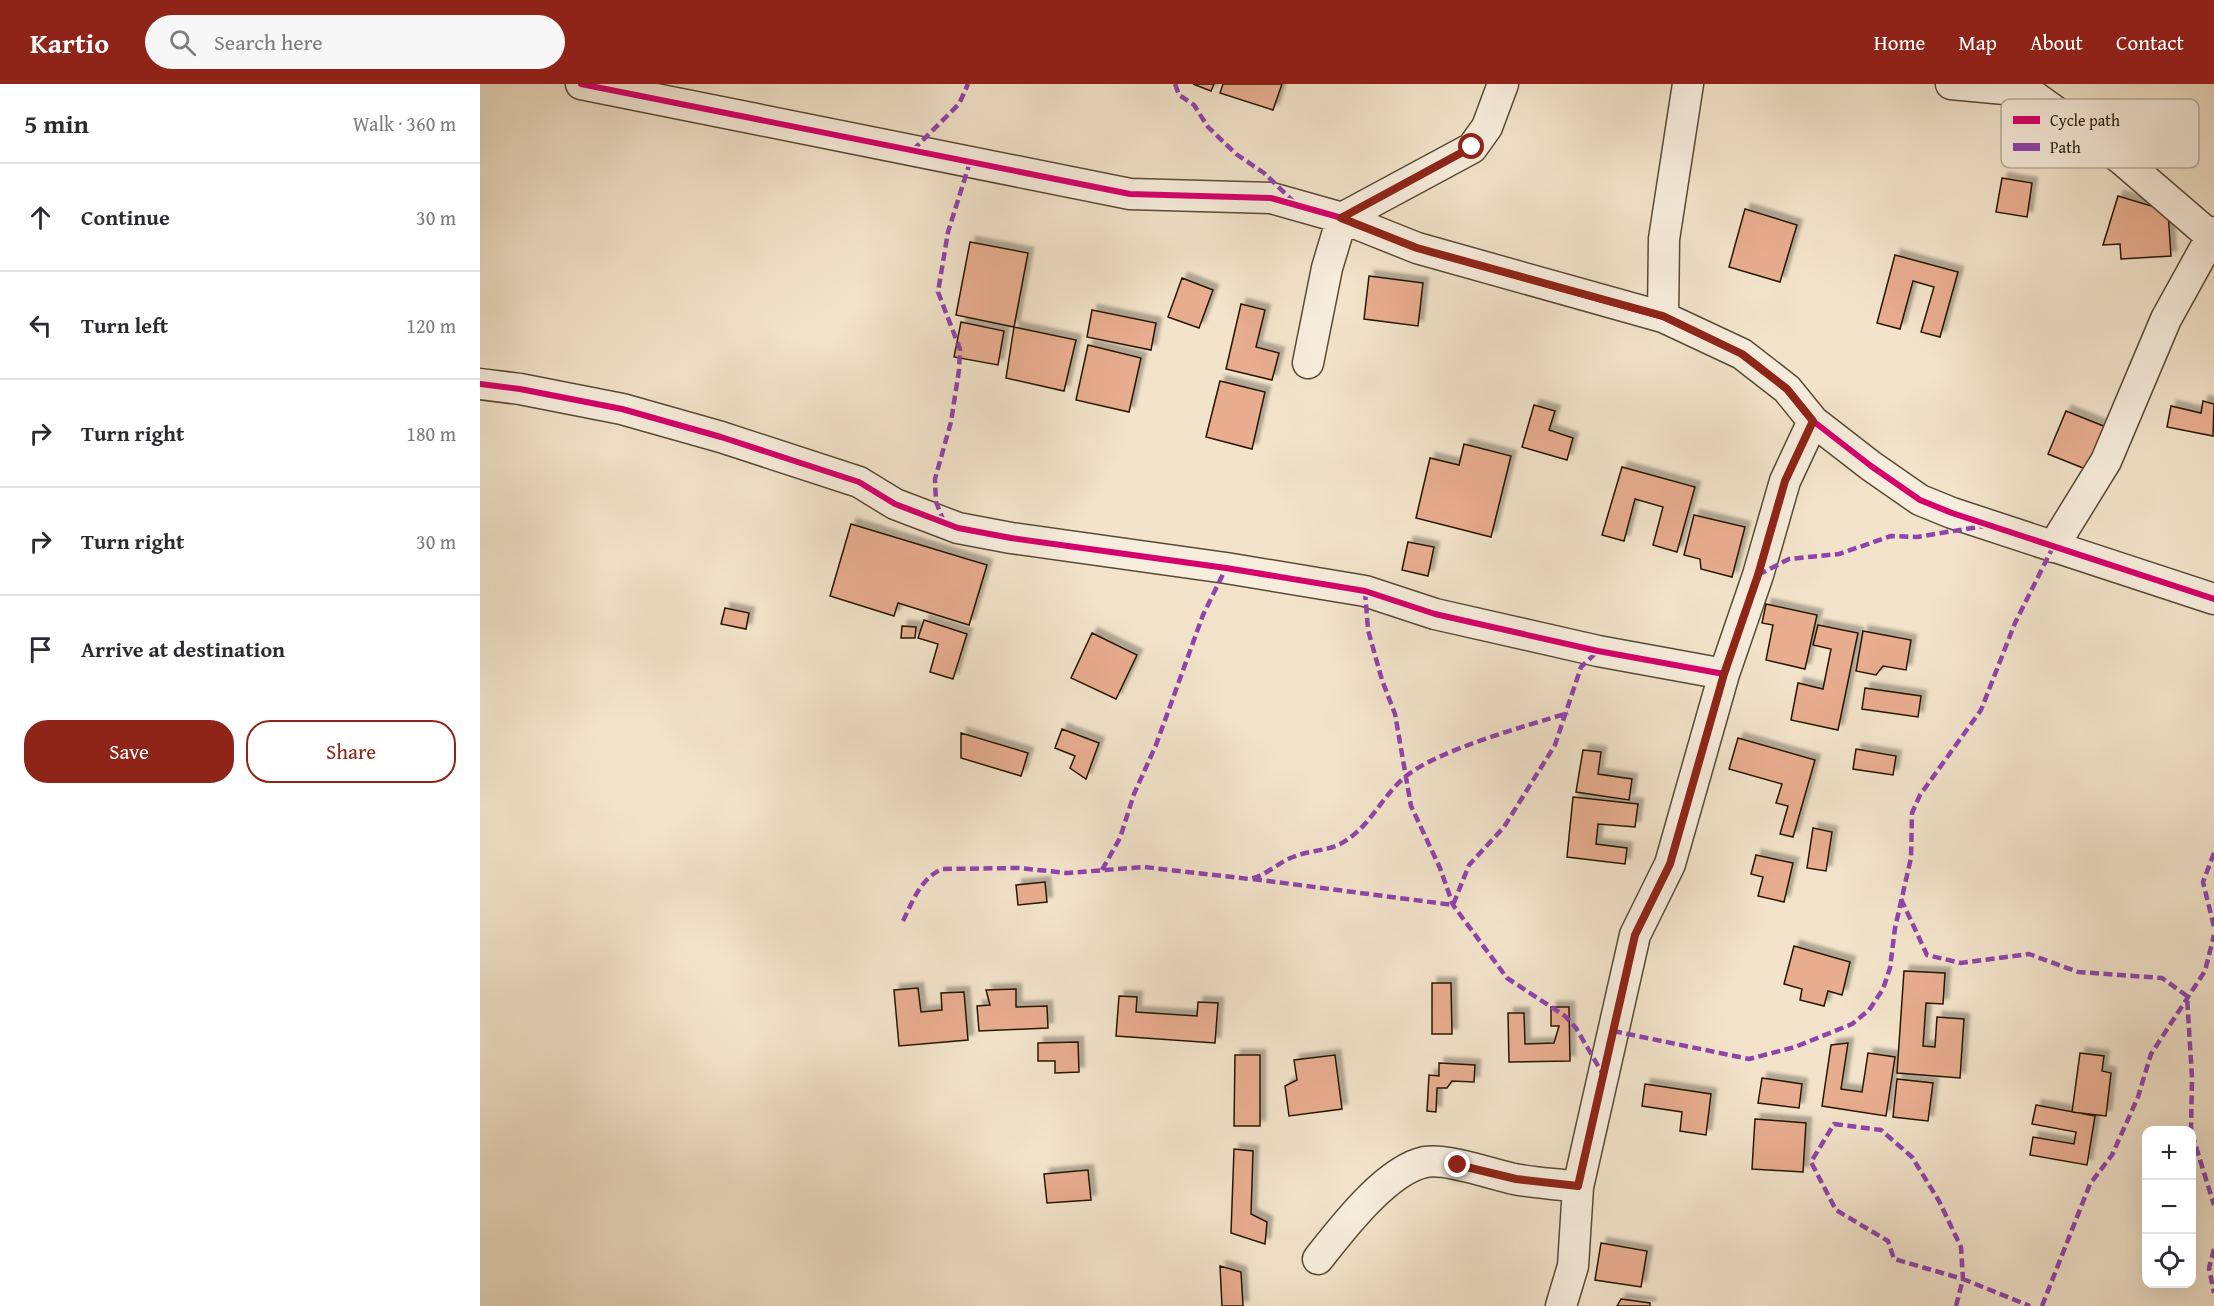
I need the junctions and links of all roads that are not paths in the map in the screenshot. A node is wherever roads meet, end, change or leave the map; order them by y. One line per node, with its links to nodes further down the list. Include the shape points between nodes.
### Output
1 (581, 84): 8 (street, via 1130,194 1271,198)
2 (1503, 84): 8 (street, via 1487,127 1472,147)
3 (1688, 84): 10 (street, via 1664,239)
4 (1951, 84): 5 (street)
5 (2021, 88): 6 (street)
6 (2037, 99)
7 (2132, 168): 9 (street)
8 (1341, 218): 10 (street, via 1417,248); 11 (street)
9 (2213, 235): 14 (street, via 2166,319 2106,461)
10 (1663, 316): 13 (street, via 1742,354 1787,389)
11 (1308, 363)
12 (480, 384): 16 (street, via 622,409 721,437 859,482 895,504 958,528 1365,591 1435,614 1598,651)
13 (1813, 421): 14 (street, via 1920,500); 16 (street, via 1785,481)
14 (2053, 547): 15 (street)
15 (2214, 599)
16 (1724, 674): 17 (street, via 1670,864 1635,935)
17 (1578, 1186): 18 (street, via 1425,1162 1402,1172 1361,1206); 19 (street, via 1573,1266)
18 (1318, 1259)
19 (1561, 1306)

